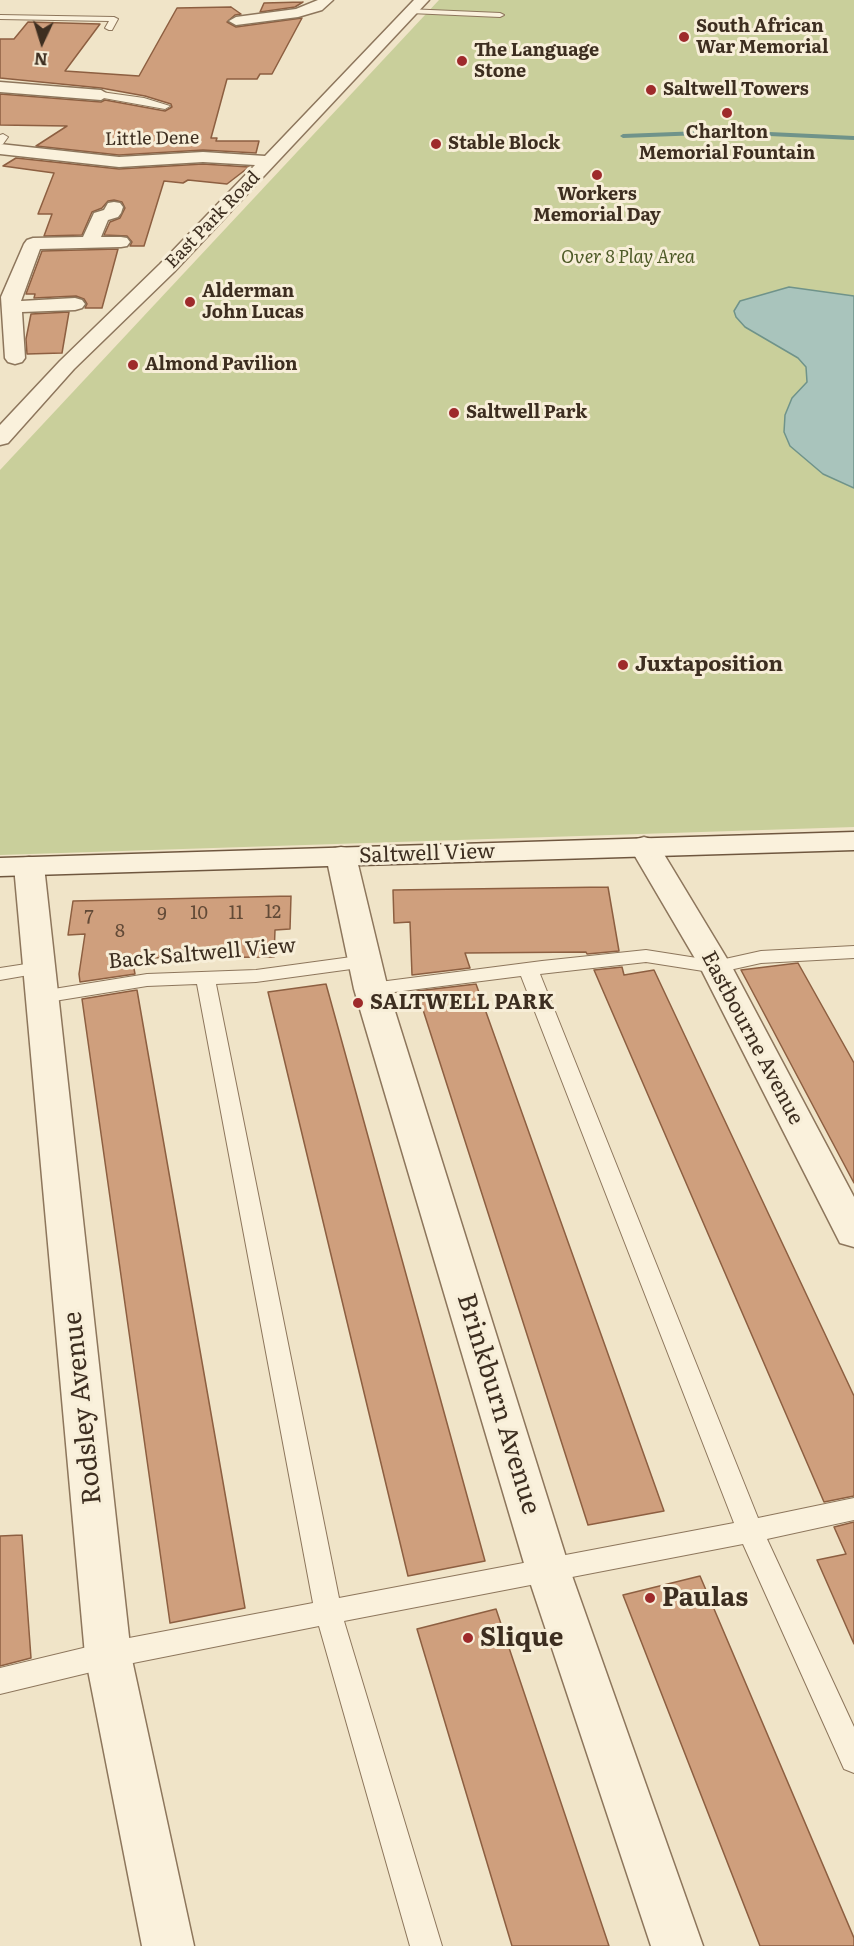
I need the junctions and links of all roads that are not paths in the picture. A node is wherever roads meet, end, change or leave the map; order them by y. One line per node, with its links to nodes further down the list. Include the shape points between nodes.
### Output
1 (326, 0): 6 (street, via 298,13)
2 (422, 0): 3 (street, East Park Road)
3 (410, 9): 4 (lane); 12 (street, East Park Road)
4 (500, 15)
5 (0, 17): 7 (lane, via 114,19)
6 (236, 21)
7 (110, 28)
8 (0, 87): 9 (street)
9 (101, 95): 10 (lane)
10 (165, 106)
11 (1, 143): 12 (street, Little Dene, via 137,162)
12 (273, 157): 19 (street, East Park Road)
13 (114, 207): 14 (street, via 112,213 100,217)
14 (90, 242): 15 (street); 17 (street, via 33,244)
15 (121, 242)
16 (75, 304): 17 (street)
17 (10, 307): 18 (street)
18 (8, 357): 19 (street)
19 (68, 365): 20 (street, East Park Road)
20 (0, 438)
21 (854, 841): 22 (street, Saltwell View)
22 (644, 846): 23 (street, Saltwell View); 26 (street, Eastbourne Avenue)
23 (340, 856): 24 (street, Saltwell View); 28 (street, Brinkburn Avenue)
24 (14, 867): 30 (street, Rodsley Avenue)
25 (854, 952): 26 (lane, via 761,957)
26 (716, 967): 27 (lane, Back Saltwell View, via 646,956); 31 (street, Eastbourne Avenue)
27 (528, 969): 28 (lane, Back Saltwell View); 33 (lane)
28 (369, 975): 29 (lane, Back Saltwell View); 34 (street, Brinkburn Avenue)
29 (205, 977): 30 (lane, Back Saltwell View); 35 (lane)
30 (27, 979): 36 (street, Rodsley Avenue)
31 (854, 1233)
32 (854, 1509): 33 (lane)
33 (750, 1531): 34 (lane); 38 (lane)
34 (548, 1570): 35 (lane); 41 (street, Brinkburn Avenue)
35 (328, 1612): 36 (lane); 40 (lane)
36 (108, 1655): 37 (lane); 39 (street, Rodsley Avenue)
37 (0, 1681)
38 (854, 1759)
39 (168, 1946)
40 (426, 1946)
41 (677, 1946)

